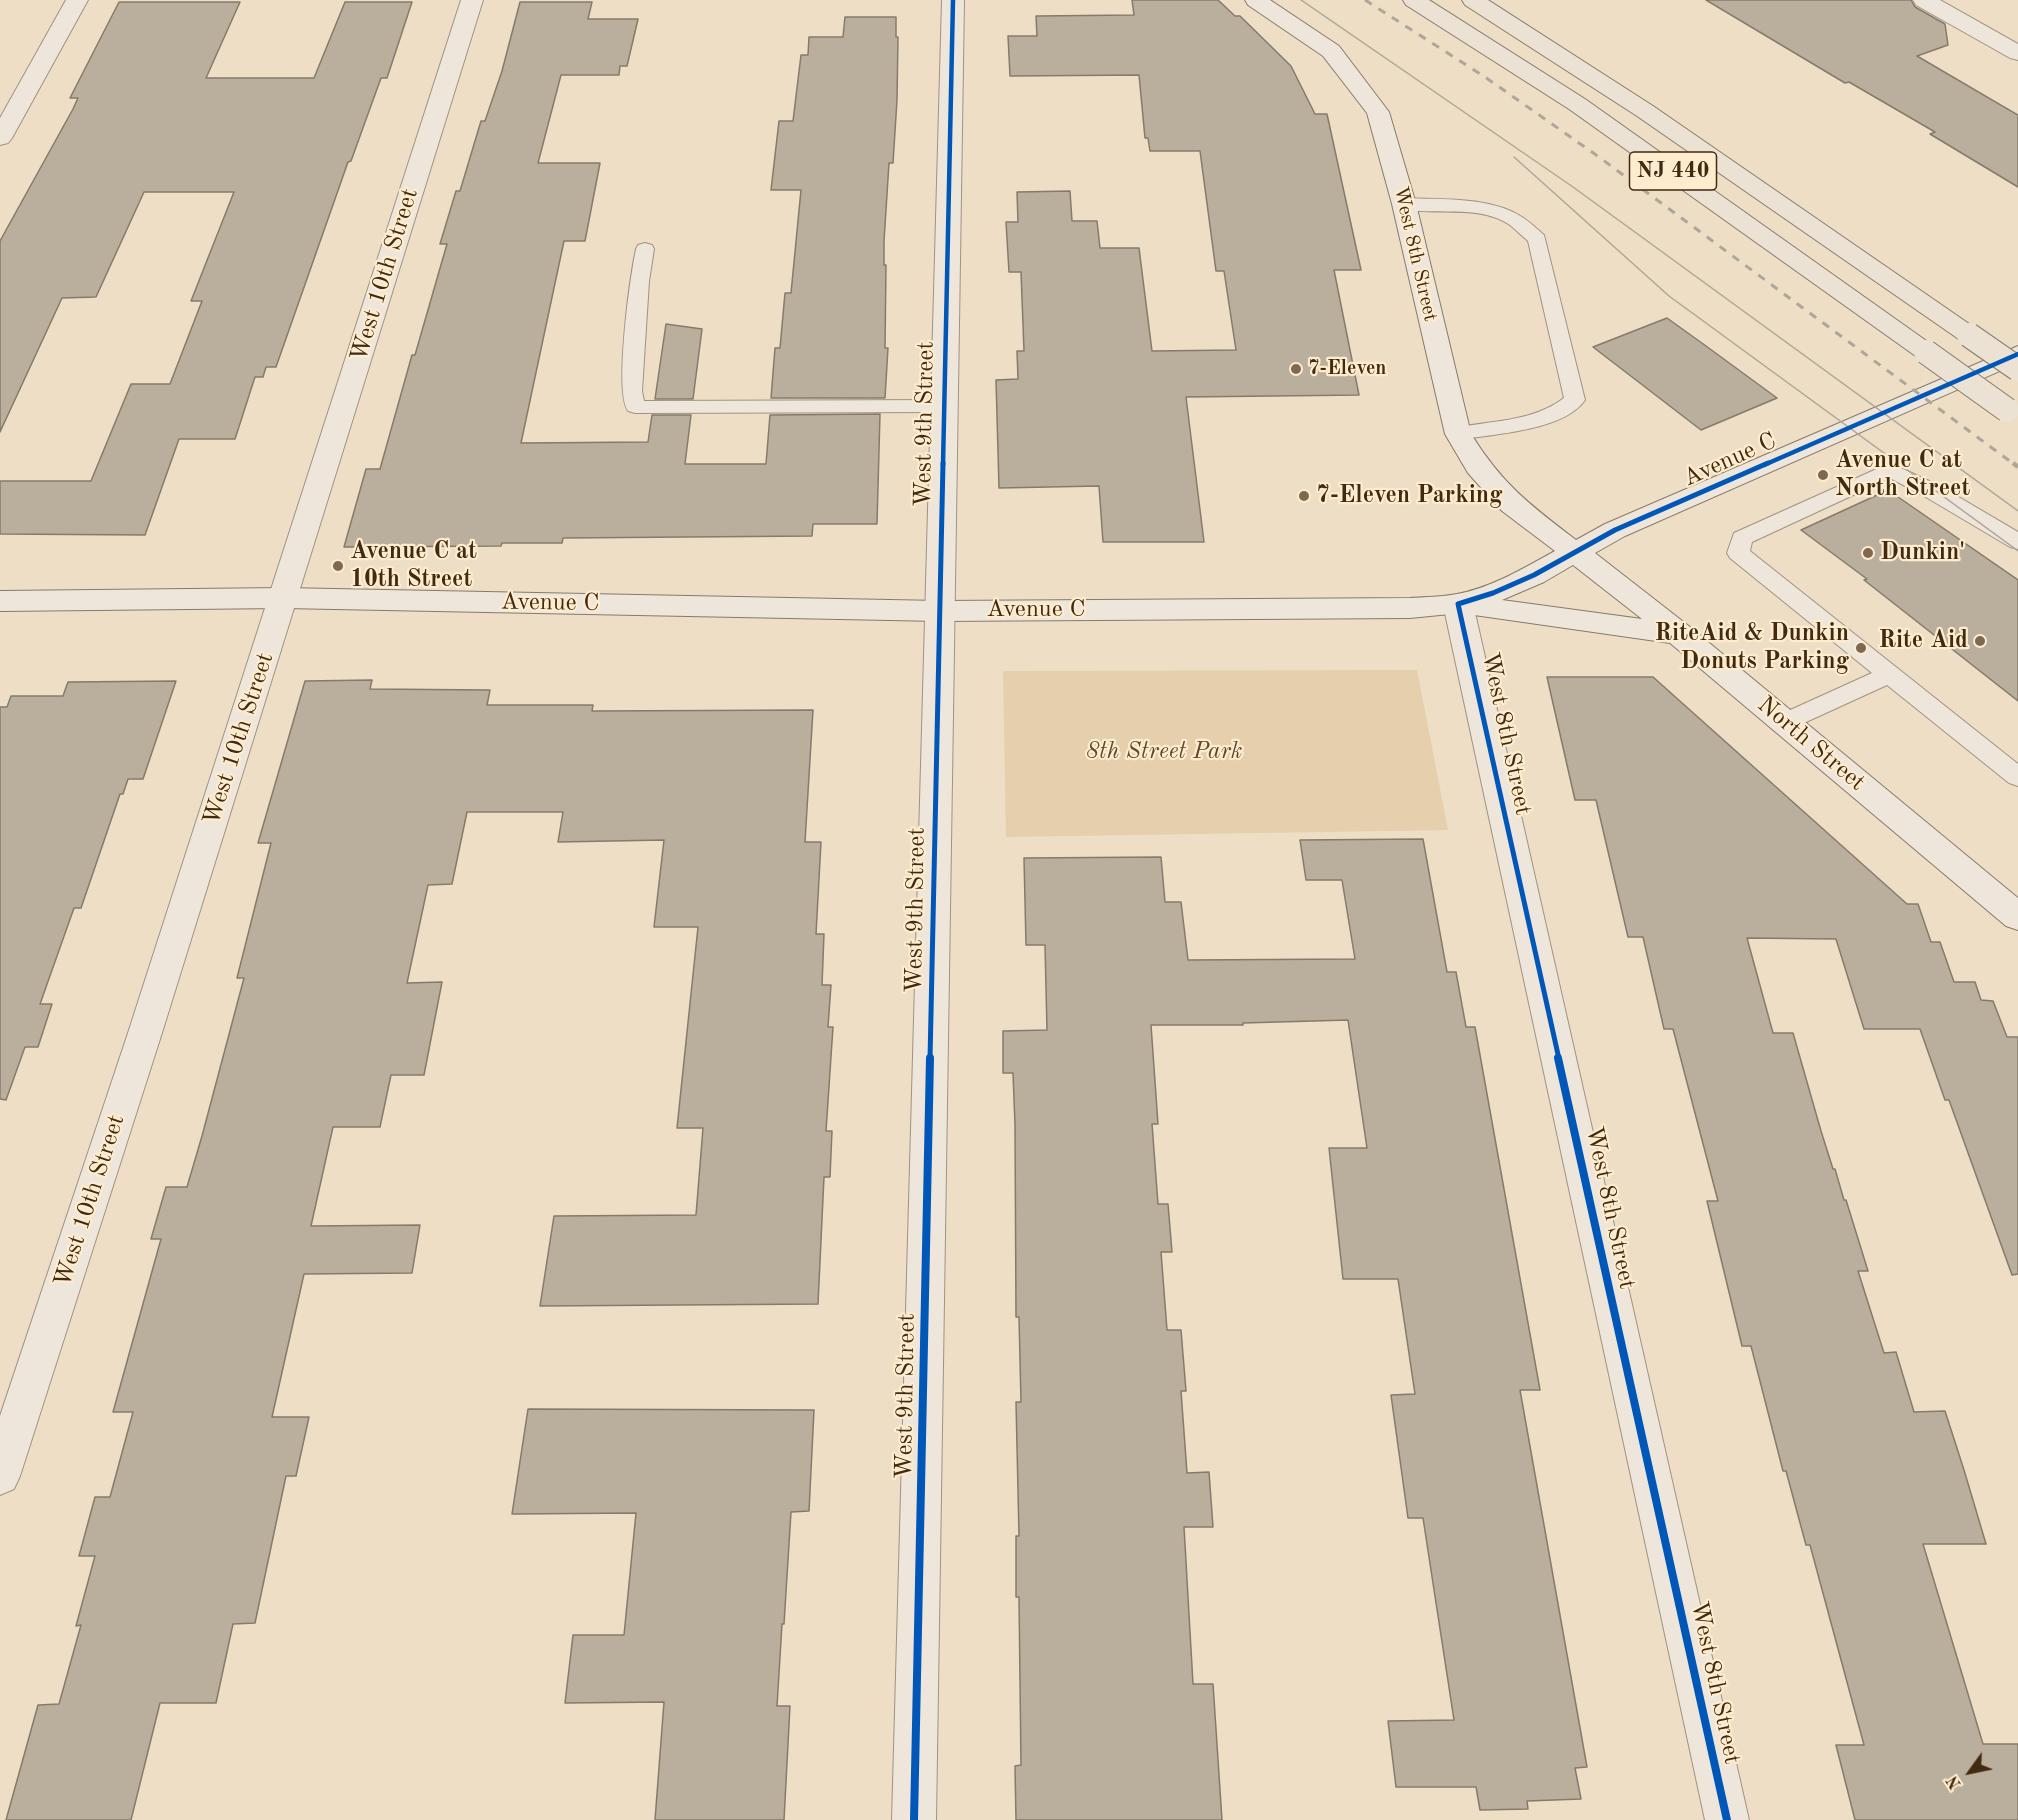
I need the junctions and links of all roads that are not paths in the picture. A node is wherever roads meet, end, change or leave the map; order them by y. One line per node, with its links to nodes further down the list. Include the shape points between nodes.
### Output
1 (77, 0): 9 (street)
2 (472, 0): 19 (street, West 10th Street)
3 (953, 0): 14 (street, West 9th Street)
4 (1256, 0): 10 (street, West 8th Street, via 1331,51 1378,112)
5 (1414, 0): 15 (highway, NJ 440, bridge, via 1651,155)
6 (1473, 0): 13 (highway, NJ 440, bridge, via 1645,111)
7 (1924, 0): 8 (street)
8 (2018, 53)
9 (0, 138)
10 (1404, 204): 16 (street, West 8th Street); 16 (lane, via 1469,207 1498,213 1516,221 1537,239 1575,400 1548,417)
11 (645, 249): 14 (lane, via 639,281 632,391 635,408)
12 (2018, 354): 18 (street, Avenue C)
13 (2018, 369)
14 (943, 406): 22 (street, West 9th Street)
15 (2012, 414)
16 (1458, 434): 18 (street, West 8th Street, via 1478,467 1512,505)
17 (2018, 542): 24 (lane, via 1890,470 1742,538 1738,553)
18 (1573, 551): 21 (street, Avenue C, via 1534,575); 23 (street, North Street)
19 (284, 598): 20 (street, Avenue C); 22 (street, Avenue C); 28 (street, West 10th Street)
20 (0, 601)
21 (1458, 604): 22 (street, Avenue C, via 1410,608); 23 (street); 30 (street, West 8th Street)
22 (940, 610): 29 (street, West 9th Street)
23 (1680, 634): 25 (street, North Street)
24 (1889, 675): 25 (lane); 26 (lane)
25 (1785, 722): 27 (street, North Street)
26 (2018, 777)
27 (2018, 916)
28 (0, 1476)
29 (915, 1820)
30 (1727, 1820)

